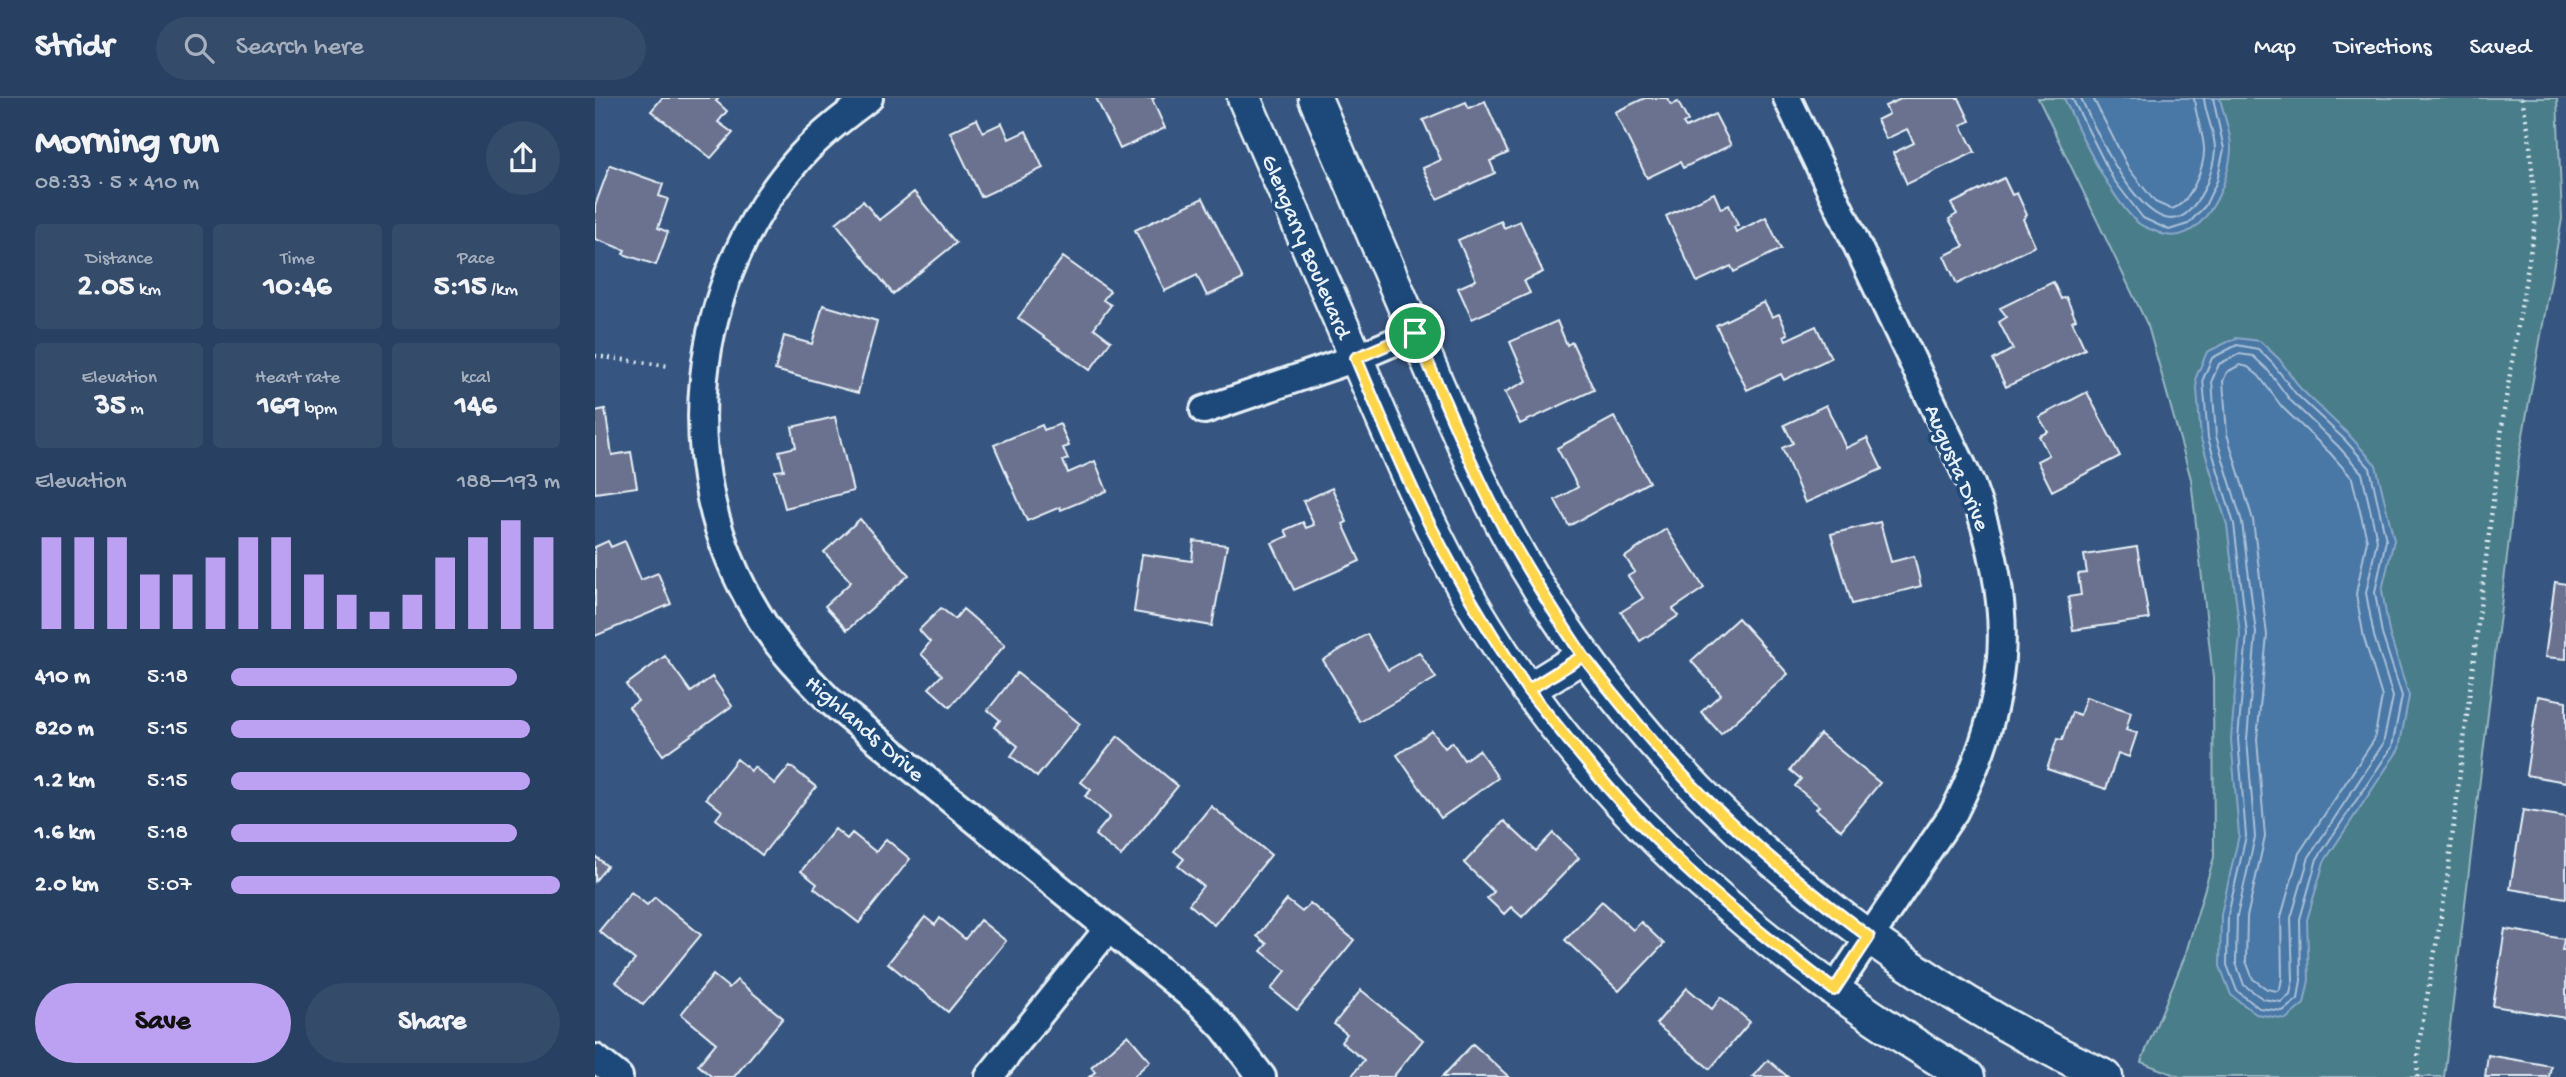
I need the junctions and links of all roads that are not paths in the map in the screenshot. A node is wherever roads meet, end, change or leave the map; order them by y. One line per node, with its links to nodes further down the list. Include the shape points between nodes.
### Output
1 (869, 98): 10 (street, Highlands Drive, via 827,131 779,183 753,221 723,285 702,388 704,458 718,527 757,613 806,678)
2 (1244, 98): 6 (street, Glengarry Boulevard)
3 (1315, 98): 5 (street)
4 (1787, 98): 11 (street, Augusta Drive, via 1971,484 1992,548 2002,616 1995,706 1970,781)
5 (1415, 333): 6 (street); 8 (street, via 1503,526)
6 (1356, 358): 7 (street); 9 (street, Glengarry Boulevard, via 1441,546)
7 (1204, 410)
8 (1583, 656): 9 (street); 11 (street, via 1644,733 1712,805 1788,874)
9 (1528, 690): 12 (street, Glengarry Boulevard, via 1594,773 1669,852 1749,924)
10 (1108, 929): 16 (street); 17 (street, Highlands Drive, via 1200,1003)
11 (1869, 937): 12 (street, Augusta Drive); 14 (street, via 1972,1006)
12 (1834, 990): 18 (street, Glengarry Boulevard)
13 (595, 1058): 15 (street)
14 (2094, 1074)
15 (619, 1077)
16 (989, 1077)
17 (1262, 1077)
18 (1968, 1077)

